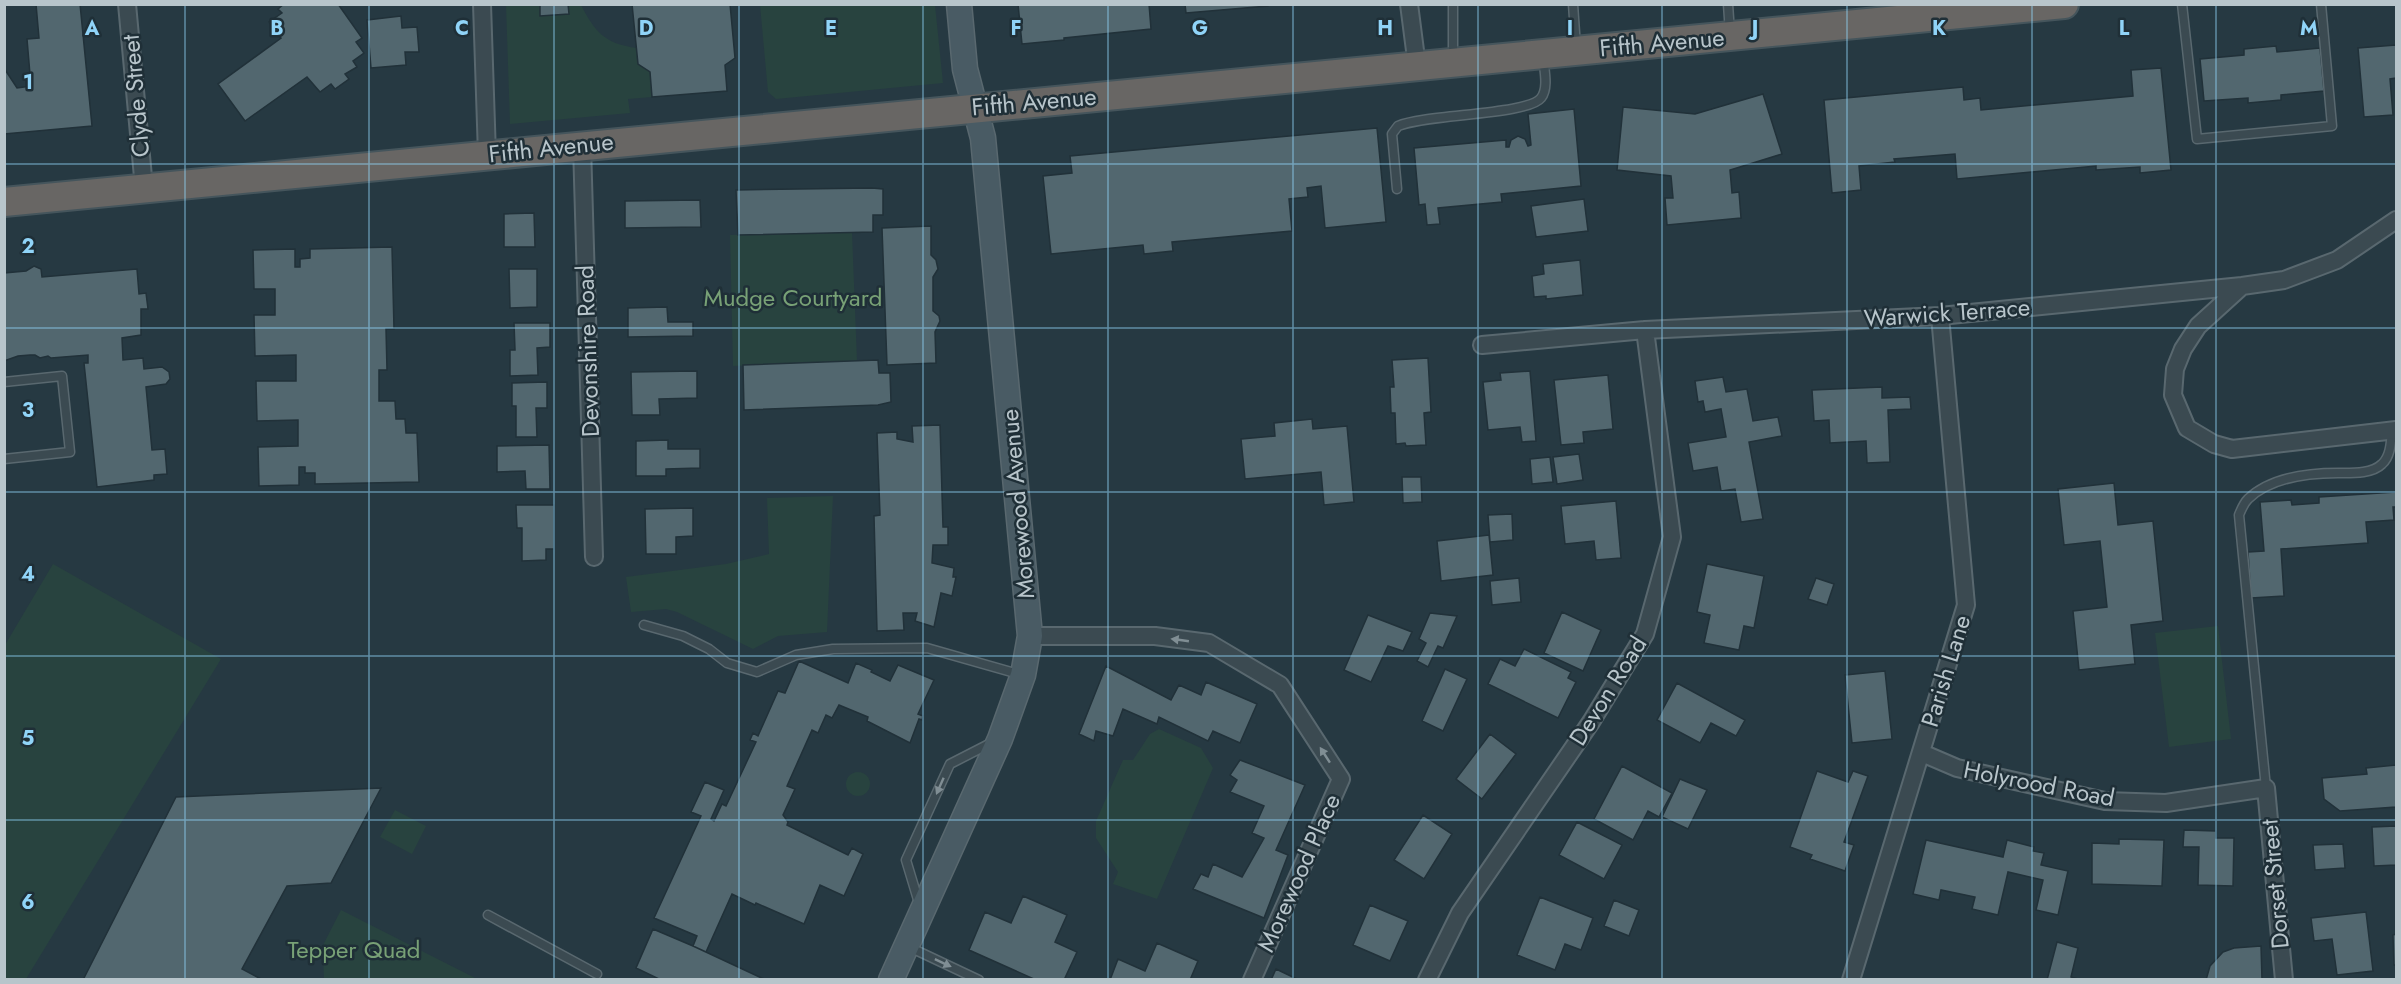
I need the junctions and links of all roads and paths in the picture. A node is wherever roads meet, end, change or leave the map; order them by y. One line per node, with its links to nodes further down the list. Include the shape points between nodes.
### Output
1 (127, 4): 20 (street, Clyde Street)
2 (482, 4): 19 (street)
3 (959, 4): 17 (main road, Morewood Avenue, via 965,69)
4 (1409, 4): 16 (street)
5 (1453, 4): 15 (lane)
6 (1573, 4): 13 (lane)
7 (1728, 4): 12 (lane)
8 (2064, 4): 11 (highway, Fifth Avenue)
9 (2182, 4): 10 (lane, via 2197,139 2332,126)
10 (2321, 4)
11 (2001, 8): 12 (highway, Fifth Avenue)
12 (1730, 36): 13 (highway, Fifth Avenue)
13 (1577, 51): 14 (highway, Fifth Avenue)
14 (1542, 54): 15 (highway, Fifth Avenue); 21 (lane, via 1544,92 1532,104 1398,126 1392,134)
15 (1453, 62): 16 (highway, Fifth Avenue)
16 (1417, 66): 17 (highway, Fifth Avenue)
17 (975, 108): 18 (highway, Fifth Avenue); 33 (main road, Morewood Avenue, via 983,138 990,201)
18 (582, 145): 19 (highway, Fifth Avenue); 31 (street, Devonshire Road)
19 (487, 155): 20 (highway, Fifth Avenue)
20 (144, 188): 22 (highway, Fifth Avenue)
21 (1397, 189)
22 (4, 202)
23 (2397, 220): 24 (street, Warwick Terrace, via 2337,260 2284,280)
24 (2242, 286): 25 (street, Warwick Terrace); 29 (street, via 2198,326 2175,369 2173,395 2187,428 2214,444 2232,449)
25 (1940, 316): 26 (street, Warwick Terrace); 36 (street, Parish Lane, via 1966,604)
26 (1645, 330): 27 (street, Warwick Terrace); 45 (street, Devon Road, via 1672,537 1645,634 1591,722 1460,913)
27 (1482, 345)
28 (4, 382): 30 (lane, via 62,376 70,452)
29 (2395, 430): 37 (lane, via 2384,464 2373,470 2288,478 2246,500 2239,515)
30 (4, 459)
31 (594, 557)
32 (644, 625): 34 (lane, via 683,636 727,663 757,672 796,655 833,649 927,648)
33 (1030, 636): 34 (main road, Morewood Avenue); 44 (street, Morewood Place, one-way to 33, via 1341,779 1280,685 1209,644 1155,636)
34 (1023, 675): 35 (main road, Morewood Avenue)
35 (1000, 739): 38 (main road, Morewood Avenue); 38 (lane, one-way to 38, via 950,764 906,860)
36 (1922, 753): 37 (street, Holyrood Road, via 1957,768 2105,801 2166,803); 46 (street, Parish Lane)
37 (2266, 788): 47 (street, Dorset Street)
38 (922, 912): 40 (main road, Morewood Avenue)
39 (488, 915): 41 (lane)
40 (906, 946): 42 (main road, Morewood Avenue); 43 (lane, one-way to 43)
41 (597, 974)
42 (891, 980)
43 (979, 980)
44 (1252, 980)
45 (1427, 980)
46 (1851, 980)
47 (2284, 980)

